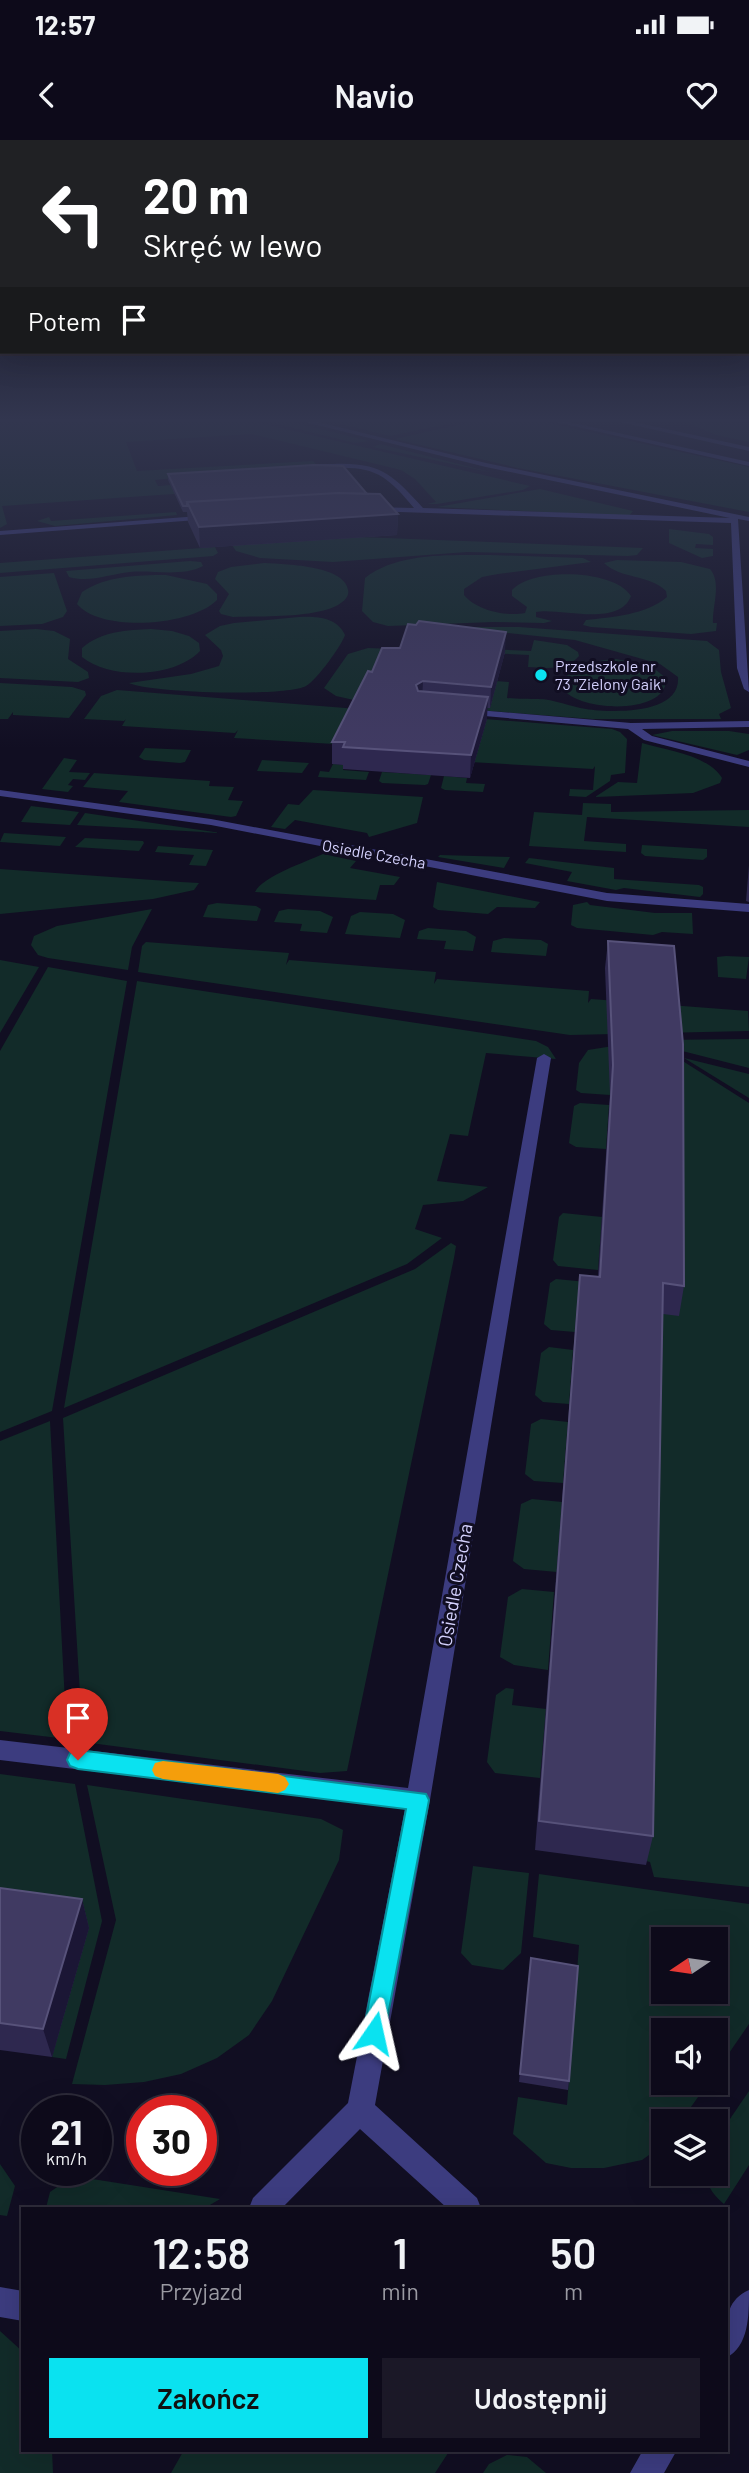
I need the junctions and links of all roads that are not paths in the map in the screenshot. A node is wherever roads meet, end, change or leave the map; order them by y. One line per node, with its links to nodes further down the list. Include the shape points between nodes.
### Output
1 (28, 531): 3 (street)
2 (735, 531): 4 (street, via 742,668)
3 (0, 533)
4 (749, 689)
5 (450, 711): 7 (street)
6 (749, 724): 7 (street)
7 (631, 726): 8 (street, via 648,738)
8 (749, 764)
9 (0, 793): 10 (street, Osiedle Czecha, via 211,822 607,897)
10 (749, 908)
11 (544, 1058): 13 (street, Osiedle Czecha)
12 (0, 1750): 13 (street)
13 (418, 1800): 14 (street, Osiedle Czecha)
14 (360, 2110): 15 (street); 16 (street)
15 (264, 2207)
16 (466, 2207)
17 (0, 2302): 19 (street)
18 (749, 2305): 20 (street)
19 (21, 2306)
20 (728, 2340)
21 (660, 2452): 22 (street)
22 (646, 2473)

